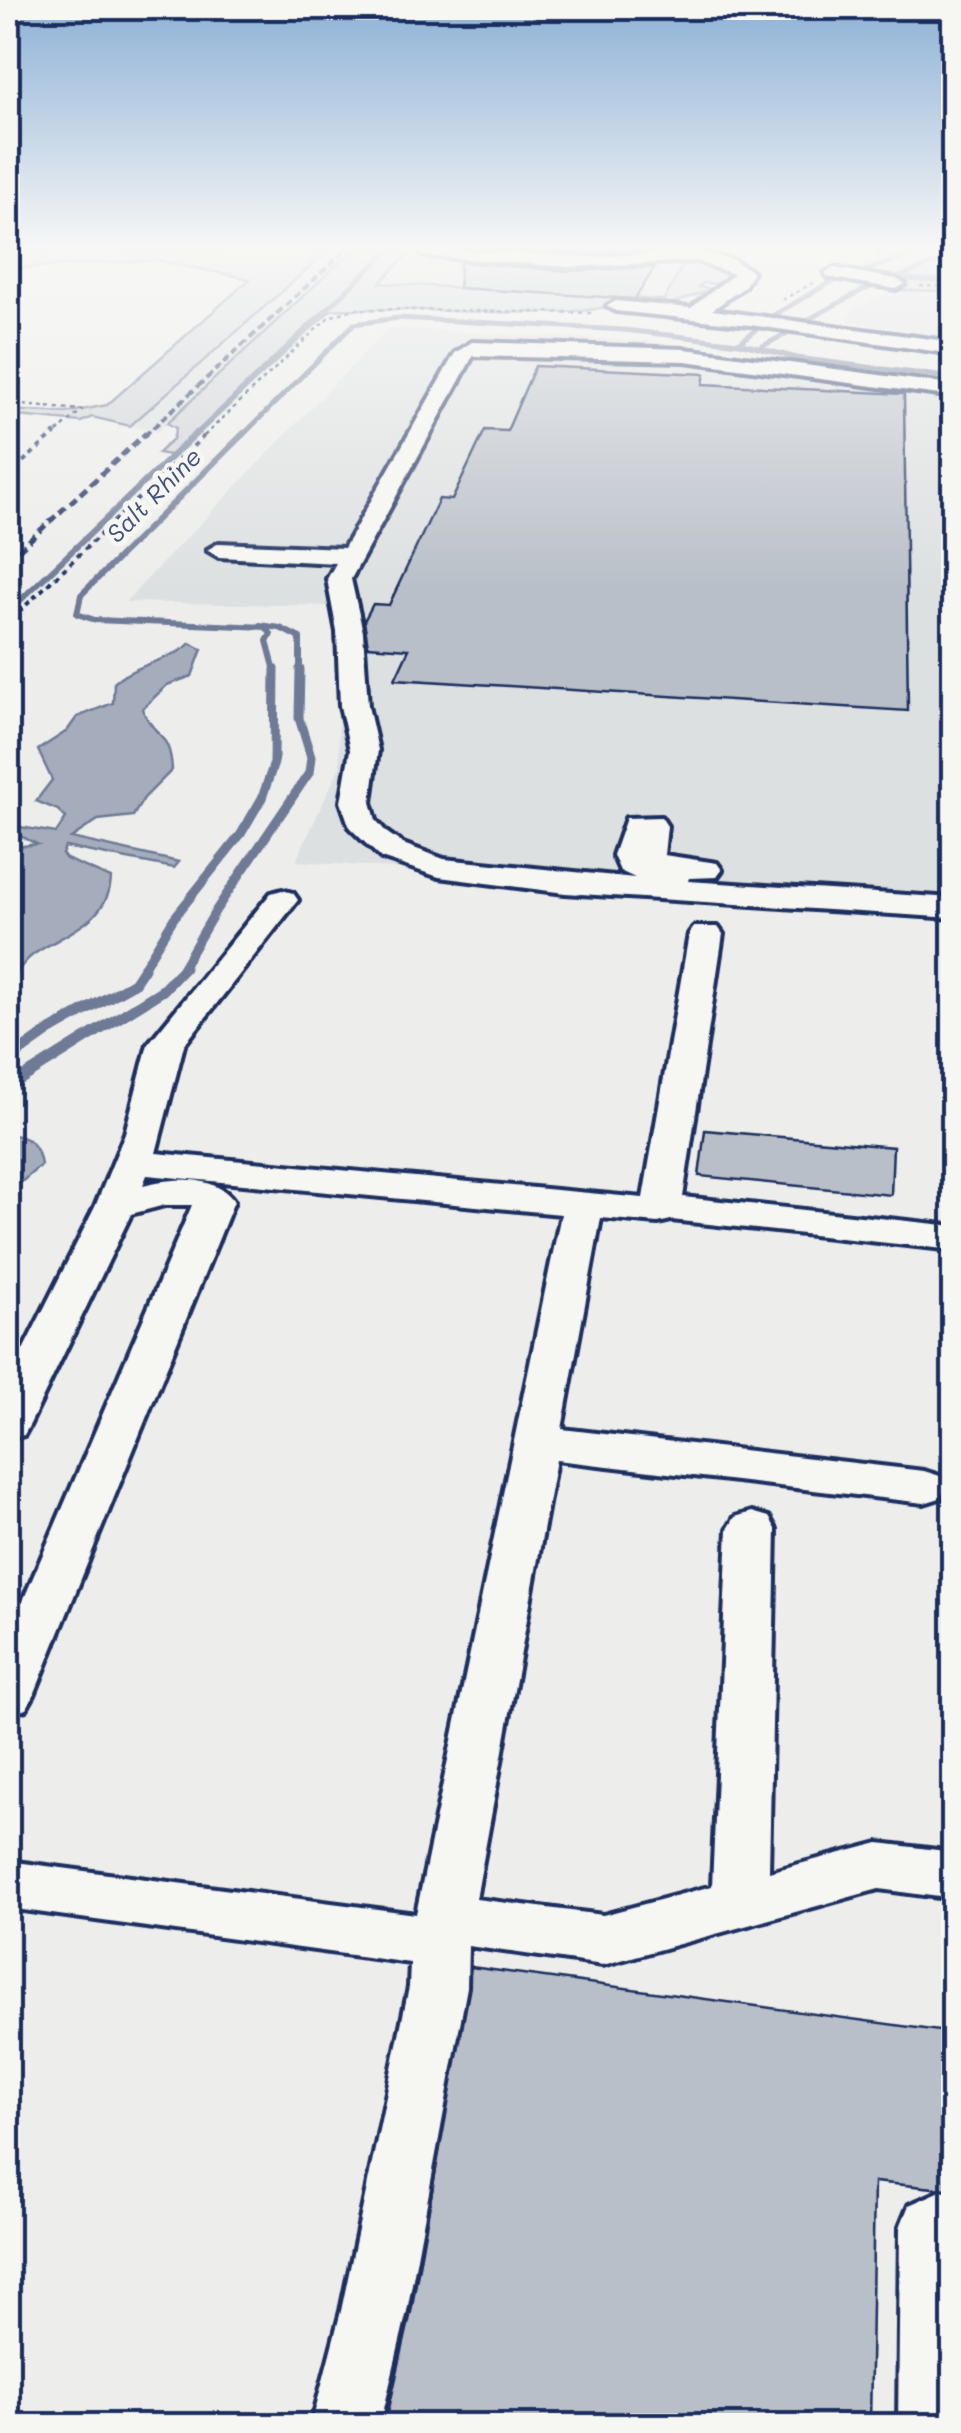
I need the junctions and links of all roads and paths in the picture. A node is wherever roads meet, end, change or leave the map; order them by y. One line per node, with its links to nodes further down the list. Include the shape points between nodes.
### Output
1 (286, 362): 9 (path, via 20,609)
2 (460, 362): 8 (street)
3 (739, 362): 4 (street)
4 (954, 391)
5 (8, 404): 6 (path, via 82,410)
6 (8, 475)
7 (219, 550): 8 (street)
8 (350, 556): 12 (street, via 339,578 364,750 356,802 361,822 392,851 439,868 565,884)
9 (8, 608)
10 (954, 892): 12 (street, via 659,866 648,859 650,823 638,824 629,855 631,864 658,877 898,895)
11 (282, 900): 14 (street, via 166,1044)
12 (954, 908)
13 (706, 934): 15 (street)
14 (136, 1152): 15 (street); 16 (street); 17 (street)
15 (664, 1196): 16 (street, via 658,1212); 18 (street)
16 (584, 1206): 20 (street)
17 (115, 1207): 19 (street); 23 (street, via 142,1194 196,1194 214,1201)
18 (946, 1229)
19 (8, 1424)
20 (536, 1442): 21 (street); 27 (street)
21 (924, 1486)
22 (752, 1529): 26 (street)
23 (8, 1695)
24 (954, 1876): 26 (street, via 880,1866)
25 (8, 1885): 27 (street)
26 (740, 1903): 27 (street, via 602,1940)
27 (442, 1930): 29 (street, via 438,1986)
28 (954, 2225): 30 (street, via 932,2227)
29 (345, 2426)
30 (932, 2426)

